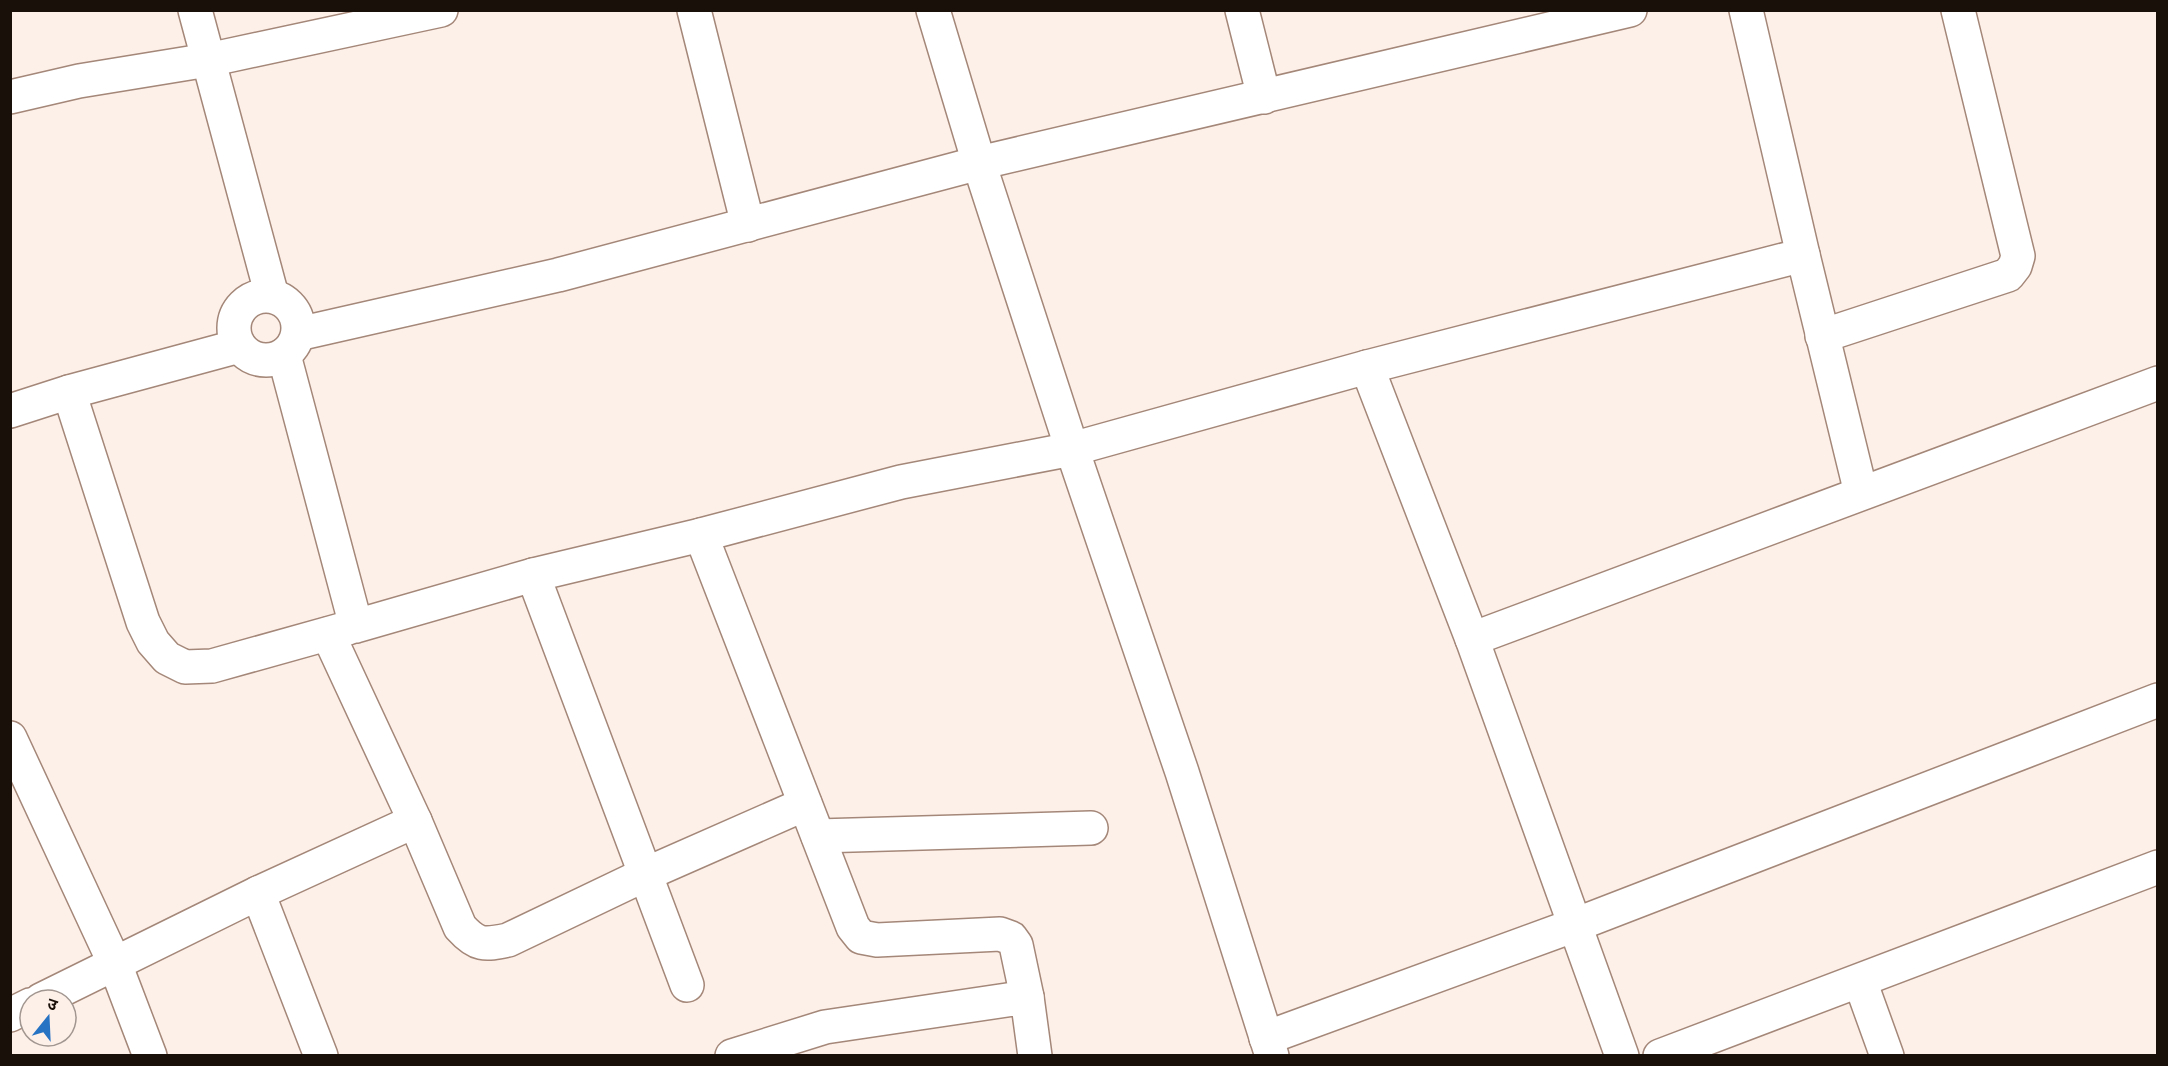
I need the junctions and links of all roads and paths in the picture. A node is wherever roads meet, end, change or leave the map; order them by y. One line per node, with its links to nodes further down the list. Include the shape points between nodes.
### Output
1 (195, 10): 9 (street)
2 (441, 10): 9 (street)
3 (694, 10): 13 (street)
4 (933, 10): 12 (street)
5 (1242, 10): 11 (street)
6 (1630, 10): 11 (street)
7 (1746, 10): 14 (street)
8 (1958, 10): 16 (street, via 2018,256 2015,267 2008,275)
9 (208, 60): 10 (street, via 79,81); 15 (street)
10 (10, 97)
11 (1264, 98): 12 (street)
12 (979, 163): 13 (street); 23 (street)
13 (748, 225): 17 (street)
14 (1803, 255): 16 (street); 19 (street)
15 (272, 296): 17 (street, via 284,301 298,321); 18 (street, via 248,301 239,310 234,334)
16 (1822, 336): 24 (street)
17 (291, 344): 18 (street, via 272,359 249,355); 27 (street)
18 (239, 346): 21 (street)
19 (1367, 367): 23 (street); 28 (street)
20 (2157, 383): 24 (street)
21 (69, 392): 22 (street); 27 (street, via 143,622 167,658 185,668 212,666)
22 (10, 411)
23 (1072, 448): 25 (street, via 901,482); 44 (street, via 1182,772)
24 (1861, 493): 28 (street)
25 (701, 535): 26 (street); 31 (street)
26 (533, 575): 27 (street); 36 (street)
27 (342, 630): 32 (street)
28 (1472, 639): 38 (street)
29 (2157, 700): 38 (street)
30 (14, 752): 39 (street)
31 (805, 804): 34 (street); 36 (street)
32 (415, 821): 36 (street, via 460,927 471,940 487,945 508,940); 37 (street)
33 (1091, 828): 34 (street)
34 (818, 836): 43 (street, via 853,927 861,937 877,940 1000,934 1011,938 1016,945)
35 (2157, 867): 40 (street)
36 (646, 874): 41 (street)
37 (258, 893): 39 (street); 46 (street)
38 (1575, 925): 44 (street); 49 (street)
39 (115, 964): 42 (street); 45 (street)
40 (1860, 981): 50 (street); 51 (street)
41 (687, 985)
42 (66, 988)
43 (1027, 998): 47 (street, via 825,1027); 48 (street)
44 (1269, 1047)
45 (150, 1056)
46 (321, 1056)
47 (732, 1056)
48 (1035, 1056)
49 (1622, 1056)
50 (1660, 1056)
51 (1887, 1056)

